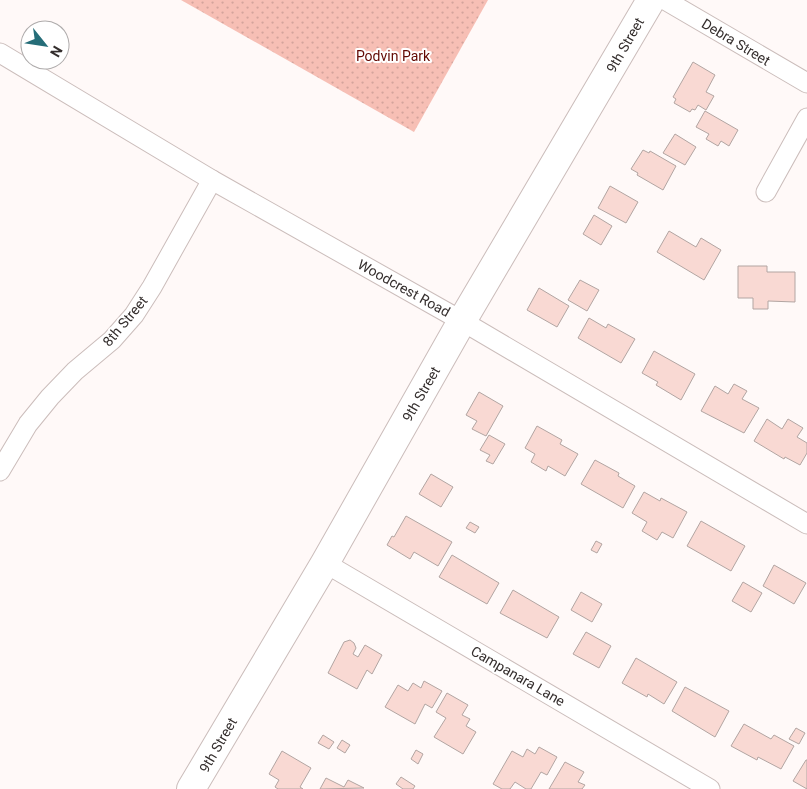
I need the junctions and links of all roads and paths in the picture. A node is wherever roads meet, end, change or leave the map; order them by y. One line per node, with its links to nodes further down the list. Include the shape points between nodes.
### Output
1 (651, 0): 8 (street, 9th Street)
2 (666, 0): 4 (street, Debra Street)
3 (0, 53): 6 (street, Woodcrest Road)
4 (807, 83)
5 (807, 118): 7 (street)
6 (212, 180): 8 (street, Woodcrest Road); 9 (street, 8th Street, via 134,315 112,340 74,371 50,397 28,424)
7 (766, 192)
8 (462, 321): 10 (street, Woodcrest Road); 11 (street, 9th Street)
9 (0, 471)
10 (807, 524)
11 (325, 563): 12 (street, 9th Street); 13 (street, Campanara Lane)
12 (192, 789)
13 (710, 789)

